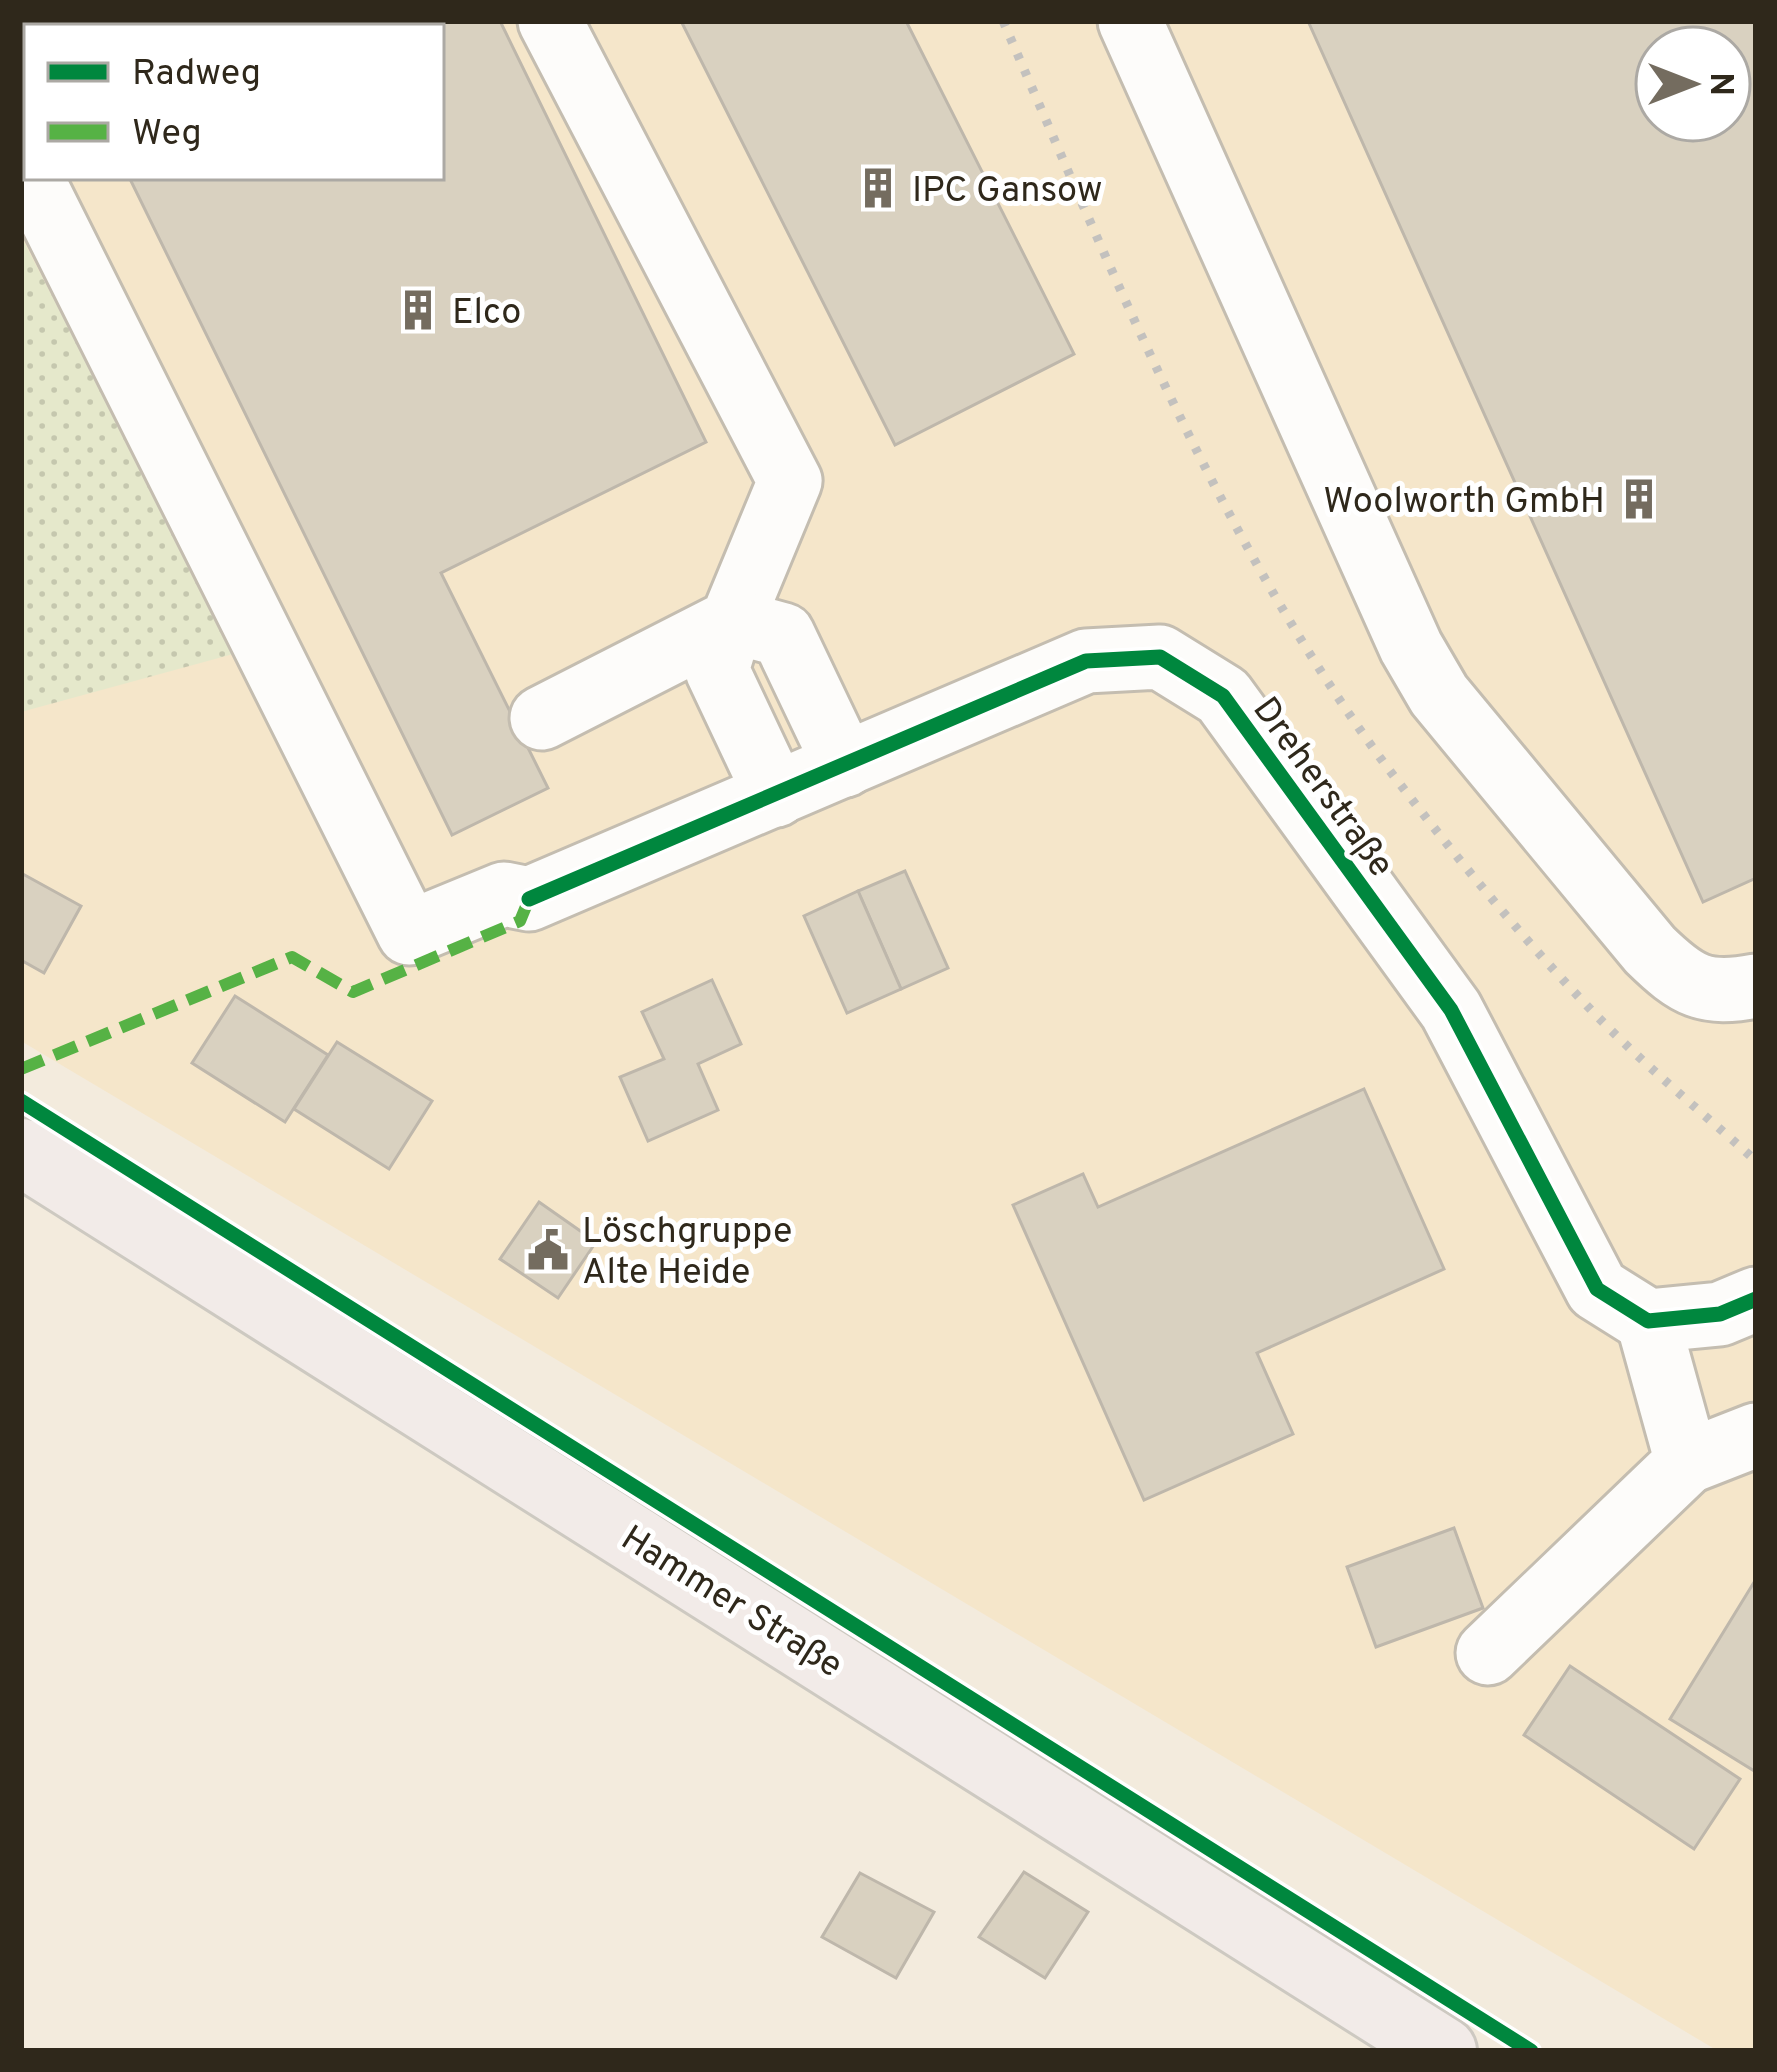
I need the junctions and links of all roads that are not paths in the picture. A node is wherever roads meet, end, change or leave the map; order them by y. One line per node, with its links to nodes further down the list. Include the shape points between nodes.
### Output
1 (550, 21): 4 (street, via 790,481)
2 (1130, 21): 8 (street, via 1439,695 1680,980 1720,993)
3 (33, 180): 7 (street, Dreherstraße, via 409,932 504,894 529,899)
4 (732, 621): 5 (street); 6 (street, via 783,635); 7 (street, via 717,670)
5 (542, 718)
6 (845, 765): 7 (street, Dreherstraße); 11 (street, Dreherstraße, via 1086,662 1160,657 1223,696 1451,1010 1597,1289)
7 (776, 794)
8 (1756, 986)
9 (21, 1152): 15 (main road, Hammer Straße)
10 (1756, 1299): 11 (street, via 1720,1315)
11 (1648, 1321): 13 (street)
12 (1756, 1436): 13 (street)
13 (1688, 1462): 14 (street)
14 (1488, 1654)
15 (1443, 2051)

